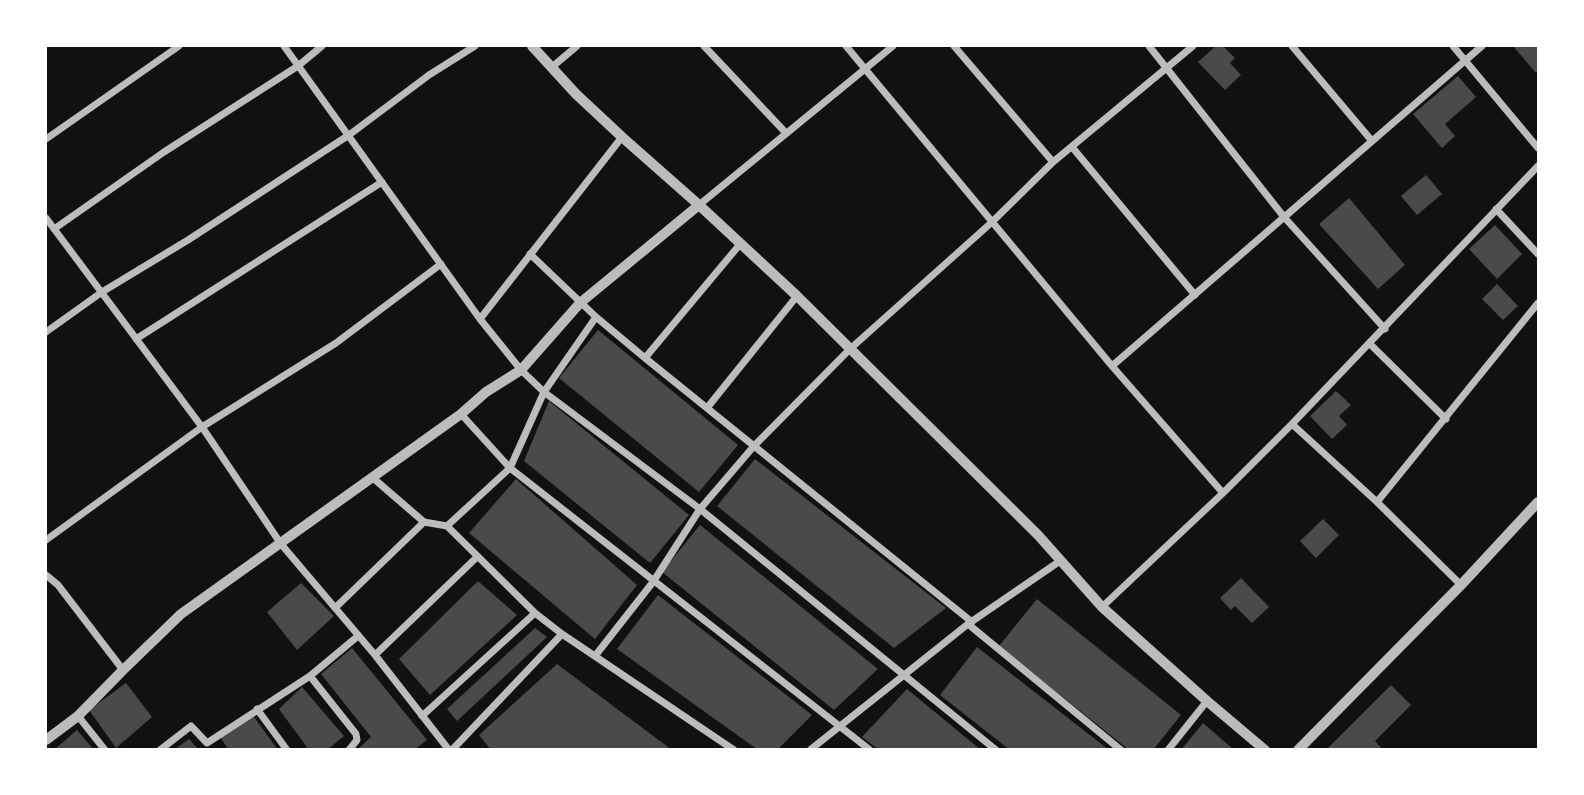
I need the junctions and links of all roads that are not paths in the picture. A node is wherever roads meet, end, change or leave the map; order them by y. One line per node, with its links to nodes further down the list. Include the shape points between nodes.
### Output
1 (179, 46): 24 (street)
2 (284, 46): 17 (street)
3 (322, 46): 17 (street)
4 (475, 46): 22 (street)
5 (532, 46): 19 (street)
6 (577, 46): 19 (street)
7 (704, 46): 21 (street)
8 (846, 46): 20 (street)
9 (893, 46): 20 (street)
10 (954, 46): 28 (street)
11 (1149, 46): 18 (street)
12 (1193, 46): 18 (street)
13 (1292, 46): 25 (street)
14 (1453, 46): 16 (street)
15 (1482, 46): 16 (street)
16 (1465, 60): 25 (street); 27 (street)
17 (298, 66): 22 (street); 36 (street)
18 (1167, 66): 26 (street); 33 (street)
19 (552, 68): 23 (street)
20 (865, 68): 21 (street); 35 (street)
21 (786, 133): 31 (street)
22 (349, 135): 30 (street); 41 (street)
23 (622, 137): 31 (street); 38 (street)
24 (46, 139)
25 (1372, 141): 33 (street)
26 (1072, 147): 28 (street); 42 (street)
27 (1538, 148)
28 (1054, 162): 35 (street)
29 (1538, 166): 32 (street)
30 (382, 182): 40 (street); 50 (street)
31 (699, 205): 37 (street); 44 (street)
32 (1496, 209): 39 (street); 48 (street)
33 (1284, 217): 42 (street); 48 (street)
34 (46, 218): 36 (street)
35 (991, 223): 52 (street); 54 (street)
36 (54, 229): 41 (street)
37 (741, 243): 43 (street); 53 (street)
38 (530, 254): 44 (street); 47 (street)
39 (1538, 254)
40 (441, 264): 47 (street); 61 (street, via 336,343)
41 (102, 292): 49 (street); 50 (street)
42 (1195, 295): 54 (street)
43 (797, 296): 52 (street); 57 (street)
44 (580, 303): 46 (street); 55 (street)
45 (1538, 303): 59 (street)
46 (596, 317): 53 (street); 56 (street)
47 (480, 319): 55 (street)
48 (1385, 329): 51 (street)
49 (46, 332)
50 (136, 339): 61 (street)
51 (1370, 344): 59 (street); 60 (street)
52 (850, 349): 62 (street); 74 (street)
53 (645, 358): 57 (street)
54 (1112, 366): 65 (street)
55 (521, 370): 56 (street); 58 (street)
56 (544, 393): 63 (street); 68 (street)
57 (706, 408): 62 (street)
58 (461, 414): 63 (street); 64 (street)
59 (1446, 419): 66 (street)
60 (1292, 424): 65 (street); 66 (street)
61 (202, 427): 71 (street); 72 (street)
62 (754, 446): 68 (street); 81 (street)
63 (510, 468): 70 (street); 76 (street)
64 (373, 478): 69 (street); 72 (street)
65 (1223, 493): 78 (street)
66 (1377, 502): 77 (street)
67 (1538, 502): 77 (street)
68 (700, 509): 76 (street); 87 (street)
69 (424, 522): 70 (street); 79 (street)
70 (447, 526): 73 (street)
71 (46, 540)
72 (281, 544): 79 (street); 86 (street, via 181,614)
73 (477, 556): 80 (street); 84 (street)
74 (1060, 561): 78 (street); 81 (street)
75 (46, 575): 86 (street)
76 (653, 582): 85 (street); 93 (street)
77 (1461, 585): 108 (street)
78 (1102, 607): 89 (street)
79 (335, 608): 83 (street)
80 (535, 612): 82 (street); 92 (street)
81 (970, 623): 87 (street); 105 (street)
82 (562, 634): 85 (street); 100 (street)
83 (358, 635): 84 (street); 88 (street)
84 (375, 655): 92 (street)
85 (595, 656): 101 (street)
86 (123, 670): 91 (street)
87 (905, 674): 93 (street); 104 (street)
88 (310, 676): 90 (street); 99 (street, via 356,734)
89 (1207, 701): 106 (street); 107 (street)
90 (257, 709): 95 (street); 98 (street)
91 (78, 716): 94 (street); 96 (street)
92 (422, 716): 100 (street)
93 (841, 725): 102 (street); 103 (street)
94 (46, 740)
95 (209, 746): 97 (street, via 191,726)
96 (106, 750)
97 (160, 750)
98 (287, 750)
99 (349, 750)
100 (450, 750)
101 (734, 750)
102 (810, 750)
103 (870, 750)
104 (996, 750)
105 (1121, 750)
106 (1168, 750)
107 (1265, 750)
108 (1298, 750)

